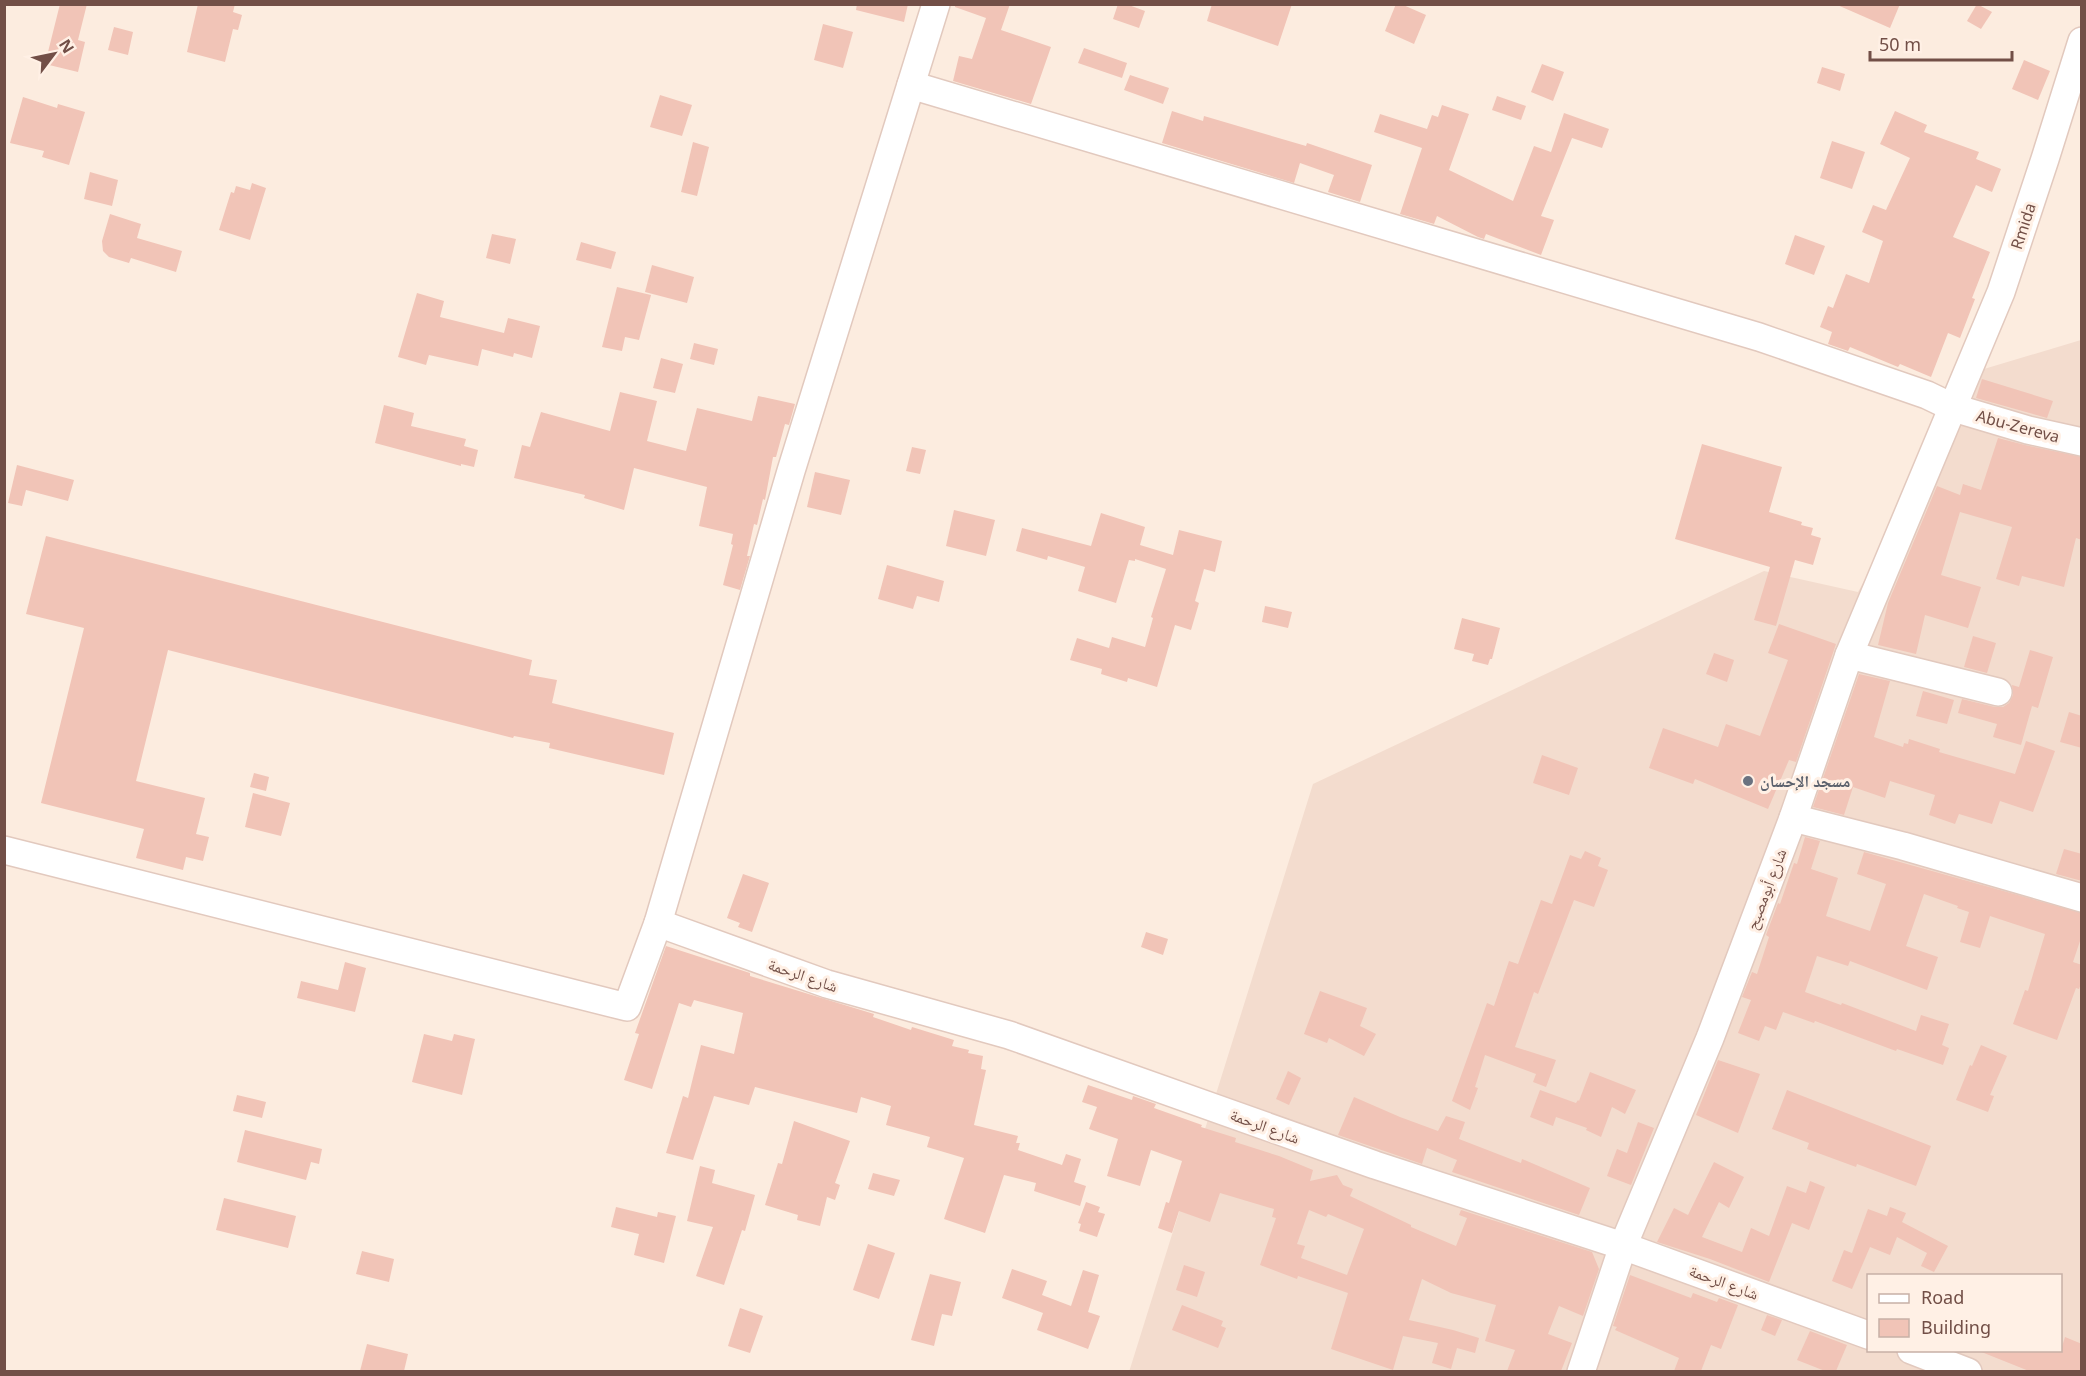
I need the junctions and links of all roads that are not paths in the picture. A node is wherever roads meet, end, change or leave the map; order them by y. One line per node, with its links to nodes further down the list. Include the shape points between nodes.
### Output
1 (936, 4): 3 (street)
2 (2082, 41): 4 (street, Rmida, via 2001,292)
3 (911, 85): 4 (street, Abu-Zereva, via 1758,337 1927,395); 11 (street, via 791,471)
4 (1954, 408): 5 (street, Abu-Zereva); 6 (street, شارع أبومصبح)
5 (2082, 442)
6 (1849, 655): 7 (street); 8 (street, شارع أبومصبح)
7 (1998, 692)
8 (1793, 818): 10 (street); 12 (street, شارع أبومصبح, via 1710,1038)
9 (4, 850): 11 (street, via 627,1007)
10 (2082, 898)
11 (658, 923): 12 (street, شارع الرحمة, via 827,984 1009,1035 1375,1165)
12 (1623, 1246): 13 (street, شارع الرحمة); 15 (street, شارع أبومصبح)
13 (1867, 1334)
14 (1916, 1352): 16 (street)
15 (1581, 1371)
16 (1968, 1371)

